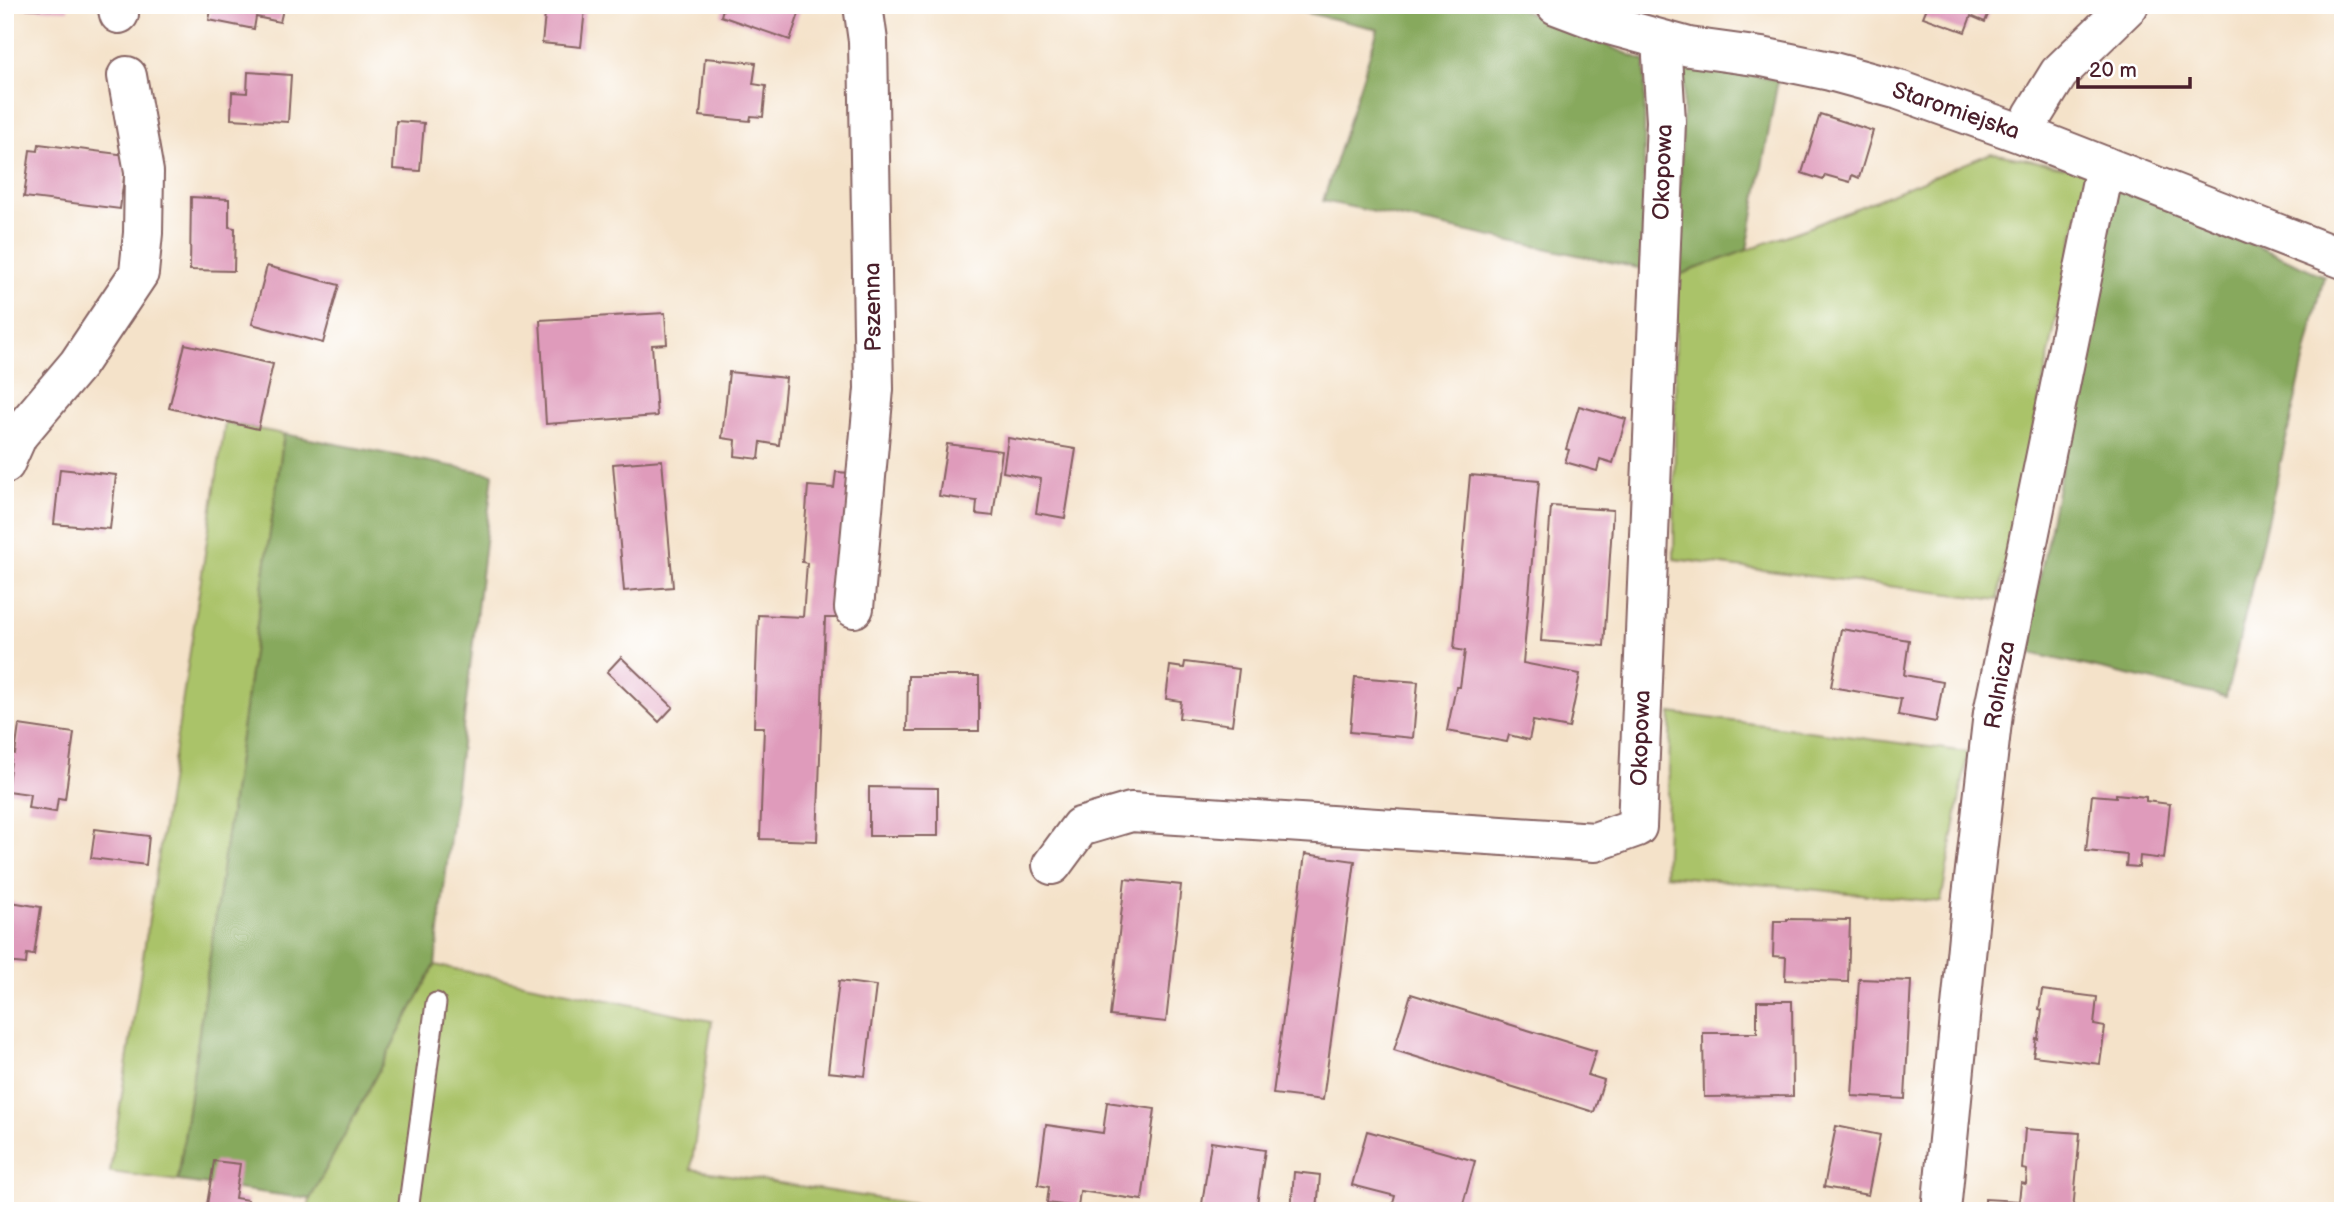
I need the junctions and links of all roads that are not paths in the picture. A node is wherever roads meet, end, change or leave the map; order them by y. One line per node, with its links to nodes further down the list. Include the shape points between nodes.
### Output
1 (863, 5): 10 (street, Pszenna, via 868,41 874,389)
2 (1556, 5): 4 (street, Staromiejska)
3 (2129, 5): 6 (street, via 2059,73)
4 (1661, 40): 6 (street, Staromiejska, via 1830,71); 11 (street, Okopowa, via 1666,121 1637,827 1595,842 1131,812 1080,827)
5 (127, 76): 9 (street, via 144,172 139,273 78,364 18,435)
6 (2025, 135): 7 (street, Staromiejska)
7 (2105, 166): 8 (street, Staromiejska); 14 (street, Rolnicza, via 1993,713)
8 (2343, 259)
9 (5, 464)
10 (853, 608)
11 (1052, 865)
12 (436, 1003): 13 (lane)
13 (408, 1211)
14 (1941, 1211)

